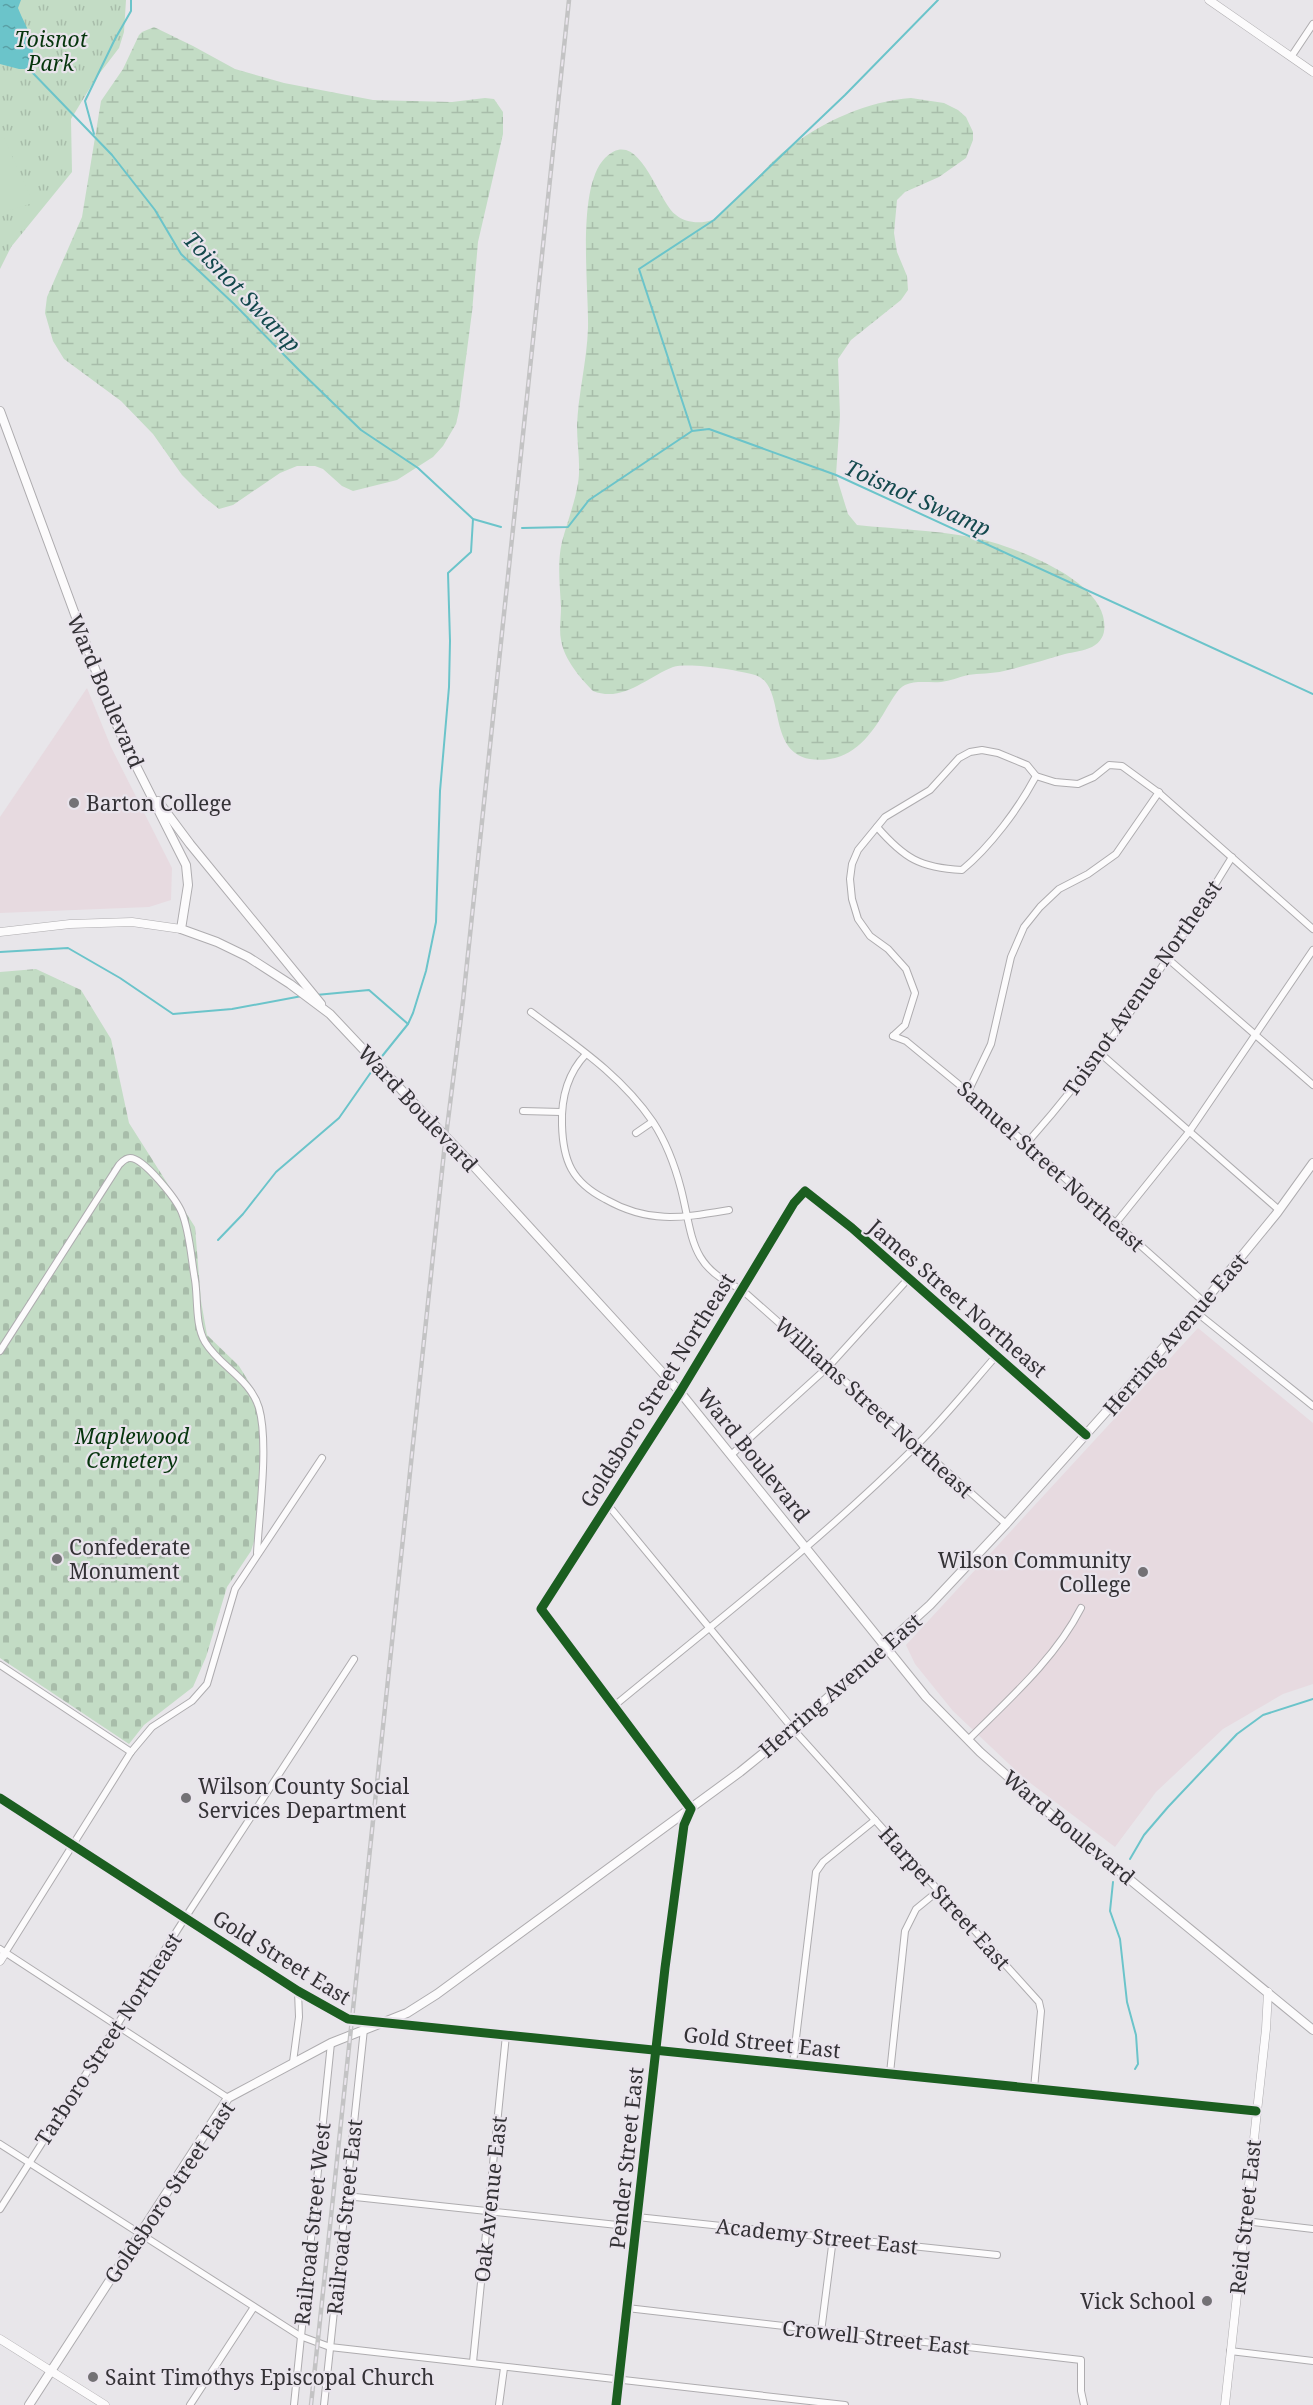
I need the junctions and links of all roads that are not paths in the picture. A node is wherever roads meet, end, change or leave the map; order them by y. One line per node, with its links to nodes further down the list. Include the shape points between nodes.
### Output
1 (1209, 0): 3 (street)
2 (1313, 24): 3 (street)
3 (1290, 57): 4 (street)
4 (1313, 72)
5 (0, 411): 7 (main road, Ward Boulevard, via 88,654 118,730)
6 (1036, 776): 8 (street, via 1078,784 1109,765 1122,766); 9 (street, via 1027,765 998,753 970,752 959,758 930,790 885,817); 9 (street, via 978,856 962,870 921,864 898,851)
7 (144, 781): 11 (main road, Ward Boulevard, via 186,865 188,885); 17 (main road, via 190,844)
8 (1159, 792): 10 (street); 22 (street, via 1116,854 1059,889 1024,927 1011,957 991,1044)
9 (877, 827): 22 (street, Samuel Street Northeast, via 858,850 850,879 858,919 870,936 906,969 915,993 905,1025 893,1036 906,1041)
10 (1232, 857): 12 (street); 15 (street, Toisnot Avenue Northeast)
11 (181, 929): 13 (street, via 132,922); 17 (main road, Ward Boulevard, via 248,957)
12 (1313, 929)
13 (0, 932)
14 (1313, 950): 18 (street)
15 (1167, 958): 18 (street); 20 (street, Toisnot Avenue Northeast)
16 (531, 1012): 19 (street, Williams Street Northeast)
17 (330, 1014): 42 (main road, Ward Boulevard, bridge)
18 (1256, 1035): 21 (street); 26 (street)
19 (586, 1054): 24 (street, via 576,1064 568,1082); 25 (street, Williams Street Northeast, via 614,1076)
20 (1101, 1054): 26 (street); 28 (street, Toisnot Avenue Northeast)
21 (1313, 1085)
22 (968, 1092): 28 (street, Samuel Street Northeast)
23 (523, 1111): 24 (street)
24 (561, 1112): 33 (street, via 564,1152 572,1173 586,1188 633,1214)
25 (652, 1122): 27 (street); 33 (street, Williams Street Northeast, via 673,1163)
26 (1189, 1132): 32 (street); 34 (street)
27 (636, 1133)
28 (1026, 1144): 34 (street, Samuel Street Northeast)
29 (1313, 1163): 32 (main road, Herring Avenue East)
30 (805, 1191): 35 (street, James Street Northeast); 36 (street, Goldsboro Street Northeast)
31 (729, 1210): 33 (street)
32 (1279, 1210): 37 (main road, Herring Avenue East)
33 (688, 1217): 36 (street, Williams Street Northeast, via 696,1250 728,1284)
34 (1115, 1224): 37 (street, Samuel Street Northeast)
35 (908, 1279): 40 (street, James Street Northeast); 41 (street)
36 (741, 1289): 41 (street, Williams Street Northeast); 42 (street, Goldsboro Street Northeast)
37 (1204, 1302): 38 (main road, Herring Avenue East)
38 (1196, 1312): 43 (street); 44 (main road, Herring Avenue East)
39 (0, 1351): 51 (street, via 119,1165 131,1158 139,1161 167,1189 182,1214 205,1342 243,1379 260,1410 263,1447)
40 (996, 1356): 44 (street, James Street Northeast); 45 (street)
41 (829, 1366): 45 (street, Williams Street Northeast); 46 (street)
42 (680, 1392): 46 (main road, Ward Boulevard); 48 (street, Goldsboro Street Northeast)
43 (1313, 1406)
44 (1086, 1435): 49 (main road, Herring Avenue East)
45 (918, 1444): 49 (street, Williams Street Northeast); 50 (street)
46 (731, 1455): 50 (main road, Ward Boulevard)
47 (322, 1458): 51 (street)
48 (608, 1505): 53 (street, Harper Street East); 57 (street, Goldsboro Street Northeast, via 541,1610)
49 (1006, 1524): 54 (main road, Herring Avenue East)
50 (806, 1547): 53 (street); 54 (main road, Ward Boulevard)
51 (257, 1553): 60 (street, via 235,1588 207,1684 192,1701 152,1726)
52 (1081, 1608): 59 (street, via 1068,1633)
53 (709, 1628): 57 (street); 58 (street, Harper Street East)
54 (886, 1646): 58 (main road, Herring Avenue East); 59 (main road, Ward Boulevard, via 926,1697)
55 (354, 1659): 66 (street, Tarboro Street Northeast)
56 (0, 1665): 60 (street)
57 (614, 1706): 62 (street)
58 (793, 1729): 62 (main road, Herring Avenue East); 63 (street, Harper Street East)
59 (968, 1740): 70 (main road, Ward Boulevard, via 1056,1819)
60 (131, 1752): 64 (street)
61 (0, 1798): 64 (street, Gold Street East)
62 (691, 1809): 71 (main road, Herring Avenue East, via 437,1995 407,2013); 77 (street, Pender Street East, via 684,1825)
63 (875, 1821): 65 (street, Harper Street East); 79 (street, via 816,1872)
64 (72, 1844): 66 (street, Gold Street East); 67 (street)
65 (938, 1891): 80 (street, via 915,1909 905,1931); 81 (street, Harper Street East, via 1039,2002)
66 (185, 1918): 69 (street, Gold Street East); 72 (street, Tarboro Street Northeast)
67 (3, 1951): 68 (street); 72 (street)
68 (0, 1961)
69 (298, 1991): 71 (street, Gold Street East, via 348,2019); 78 (street)
70 (1268, 1992): 73 (main road, Ward Boulevard); 83 (street, Reid Street East)
71 (378, 2023): 74 (main road, Herring Avenue East); 75 (street, Gold Street East)
72 (118, 2025): 82 (street); 85 (street, Tarboro Street Northeast)
73 (1313, 2030)
74 (360, 2031): 76 (main road, Goldsboro Street East); 86 (street, Railroad Street East)
75 (506, 2035): 77 (street, Gold Street East); 88 (street, Oak Avenue East)
76 (331, 2043): 78 (main road, Goldsboro Street East); 99 (street, Railroad Street West)
77 (656, 2050): 79 (street, Gold Street East); 89 (street, Pender Street East)
78 (294, 2062): 82 (main road, Goldsboro Street East)
79 (793, 2063): 80 (street, Gold Street East)
80 (890, 2073): 81 (street, Gold Street East)
81 (1034, 2089): 83 (street, Gold Street East)
82 (228, 2098): 93 (main road, Goldsboro Street East)
83 (1256, 2111): 90 (street, Reid Street East)
84 (0, 2144): 85 (street)
85 (29, 2162): 87 (street, Tarboro Street Northeast); 93 (street)
86 (346, 2196): 88 (street); 101 (street, Railroad Street East)
87 (0, 2209)
88 (489, 2211): 91 (street); 104 (street, Oak Avenue East)
89 (637, 2217): 91 (street, Pender Street East); 94 (street, Academy Street East)
90 (1245, 2221): 92 (street); 102 (street, Reid Street East)
91 (636, 2227): 97 (street, Pender Street East)
92 (1313, 2229)
93 (140, 2233): 96 (street); 106 (main road, Goldsboro Street East)
94 (833, 2238): 95 (street, Academy Street East); 98 (street)
95 (997, 2255)
96 (255, 2307): 99 (street); 110 (street)
97 (627, 2308): 98 (street, Crowell Street East); 107 (street, Pender Street East)
98 (821, 2331): 116 (street, Crowell Street East, via 1081,2360)
99 (300, 2336): 101 (street); 111 (street, Railroad Street West)
100 (0, 2339): 106 (street)
101 (330, 2347): 104 (street); 112 (street, Railroad Street East)
102 (1230, 2351): 103 (street); 117 (street, Reid Street East)
103 (1313, 2361)
104 (473, 2362): 105 (street)
105 (504, 2368): 107 (street); 113 (street)
106 (51, 2371): 108 (main road, Goldsboro Street East); 109 (street)
107 (619, 2380): 114 (street, Pender Street East); 115 (street)
108 (29, 2405)
109 (105, 2405)
110 (190, 2405)
111 (294, 2405)
112 (324, 2405)
113 (499, 2405)
114 (616, 2405)
115 (845, 2405)
116 (1084, 2405)
117 (1224, 2405)

